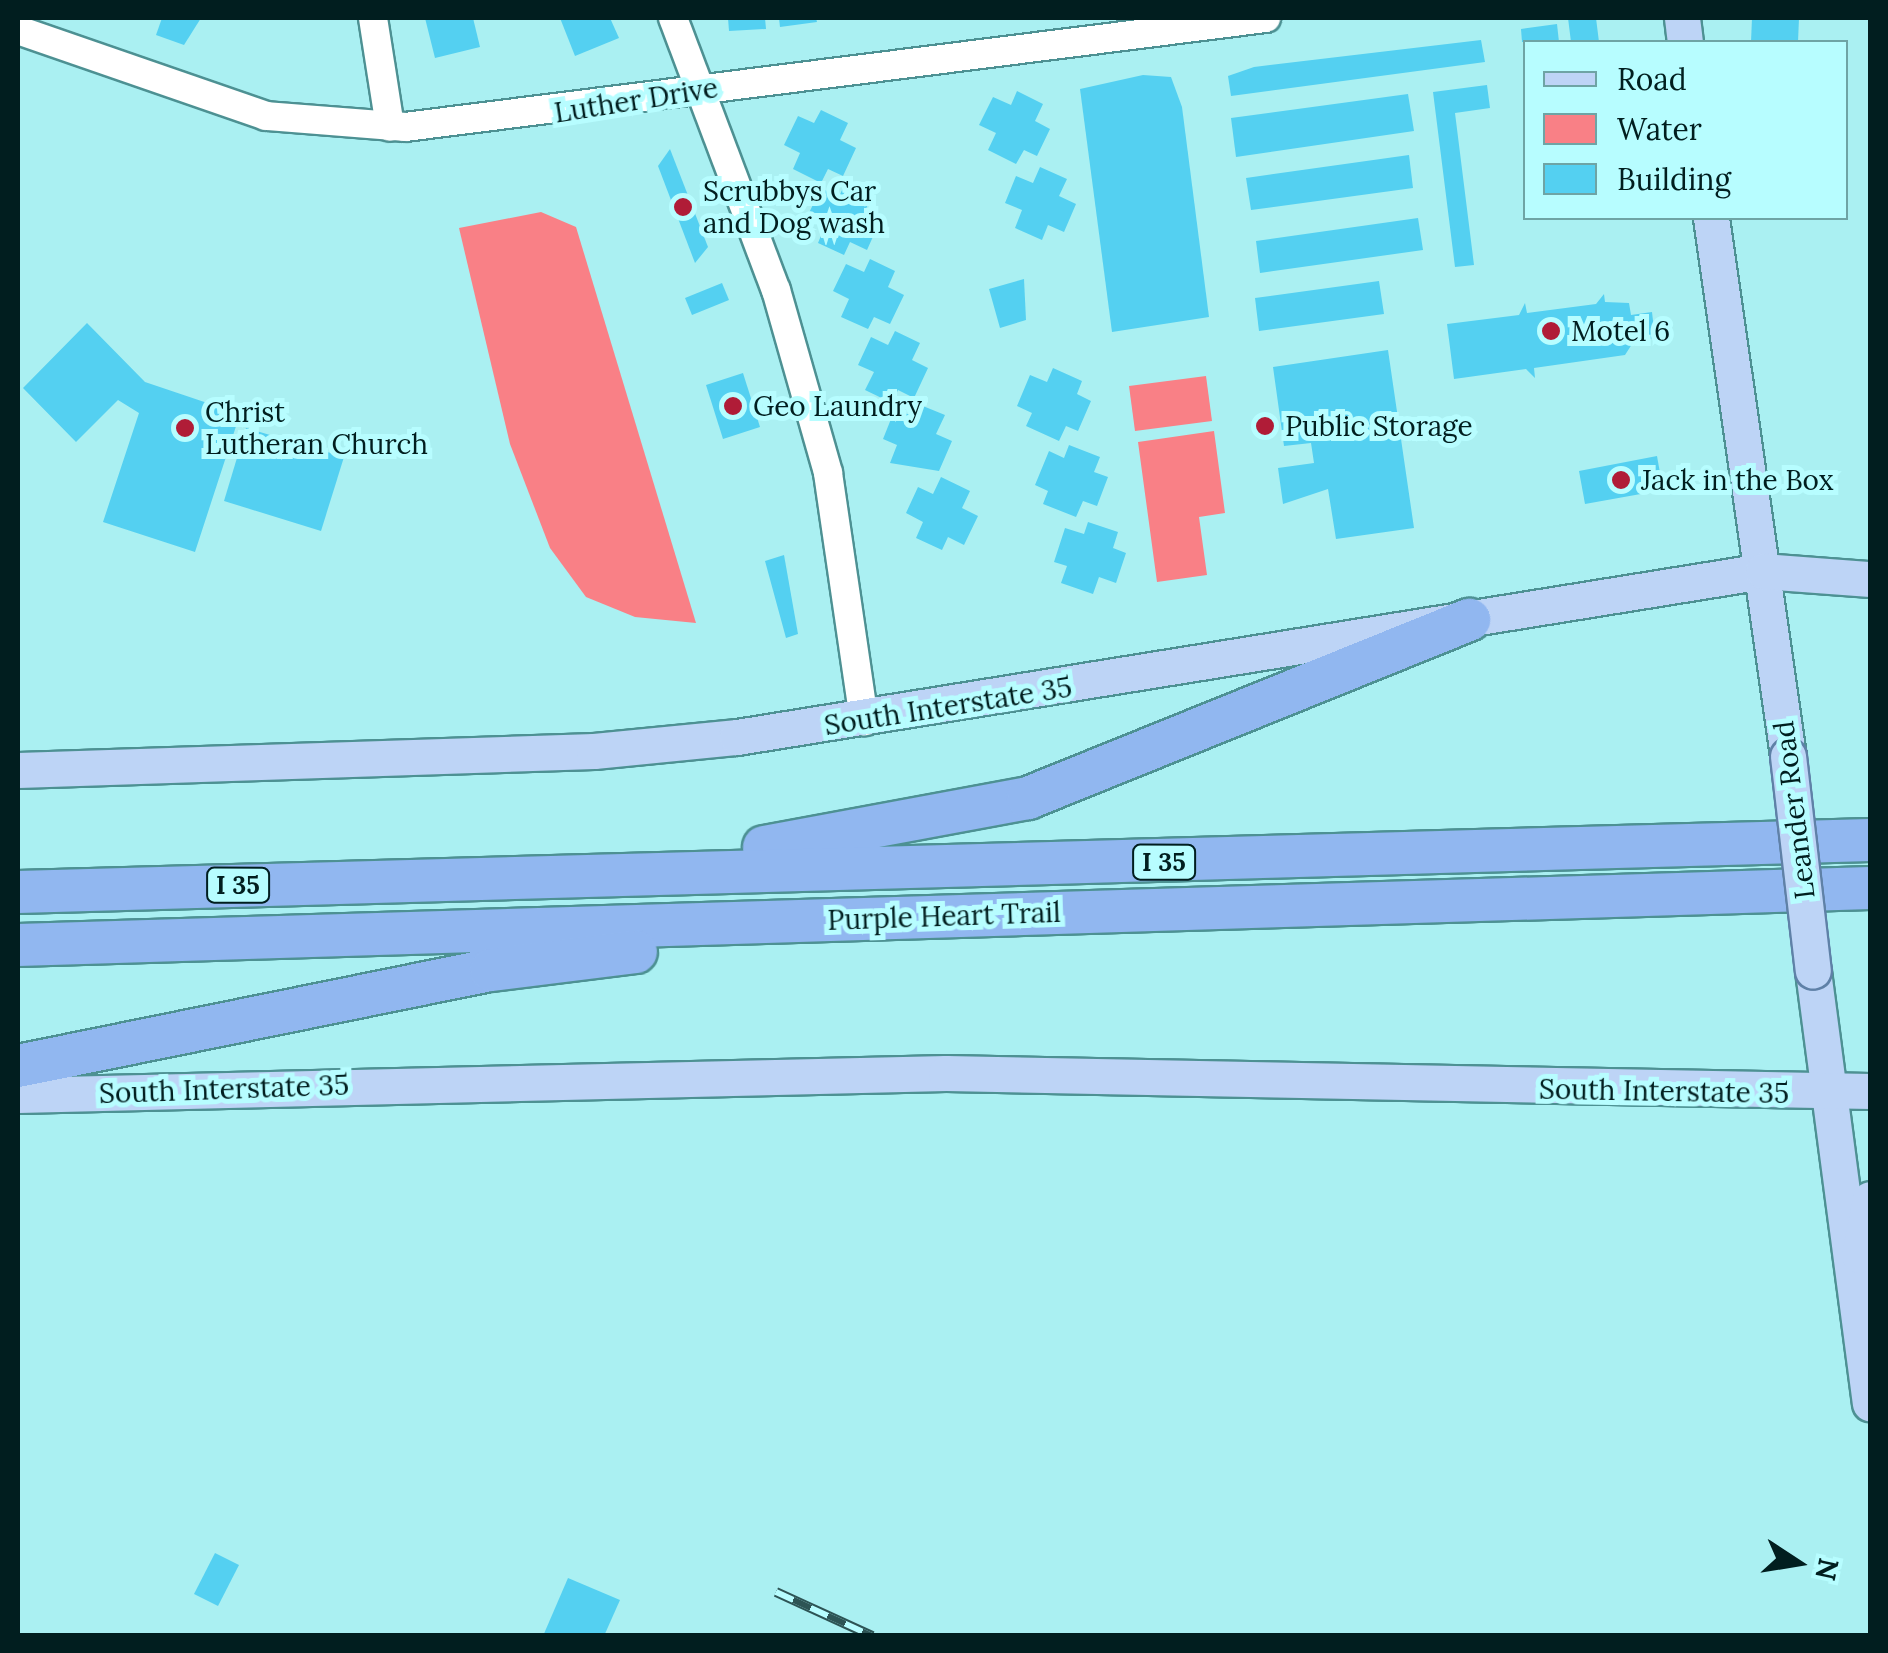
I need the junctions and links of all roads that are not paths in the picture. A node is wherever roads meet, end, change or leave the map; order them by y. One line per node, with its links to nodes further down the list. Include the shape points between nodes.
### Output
1 (373, 18): 6 (street)
2 (673, 18): 5 (street)
3 (1266, 18): 5 (street, Luther Drive)
4 (18, 30): 6 (street, Luther Drive, via 266,116)
5 (702, 90): 6 (street, Luther Drive); 11 (street, via 776,290 828,474)
6 (390, 127)
7 (1711, 220): 8 (main road, Leander Road)
8 (1763, 570): 9 (main road, South Interstate 35); 10 (main road, South Interstate 35); 23 (main road, Leander Road, bridge)
9 (1870, 578)
10 (1469, 620): 11 (main road, South Interstate 35); 16 (highway, via 1075,782 970,814 742,849 510,857)
11 (864, 721): 12 (main road, South Interstate 35, via 594,751)
12 (18, 770)
13 (1870, 819): 15 (highway, via 1720,822)
14 (1870, 840): 15 (highway, Purple Heart Trail / I 35)
15 (1496, 850): 16 (highway, Purple Heart Trail / I 35)
16 (458, 878): 18 (highway, Purple Heart Trail / I 35)
17 (1870, 888): 19 (highway, Purple Heart Trail / I 35)
18 (18, 892)
19 (1346, 904): 20 (highway, Purple Heart Trail / I 35); 21 (highway, via 1126,931 535,963)
20 (18, 945)
21 (18, 1066)
22 (1870, 1092): 23 (main road, South Interstate 35)
23 (1832, 1093): 24 (main road, South Interstate 35, via 870,1073); 26 (main road, Leander Road)
24 (18, 1095)
25 (1870, 1200): 26 (main road)
26 (1852, 1286): 27 (main road, Leander Road)
27 (1870, 1403)

